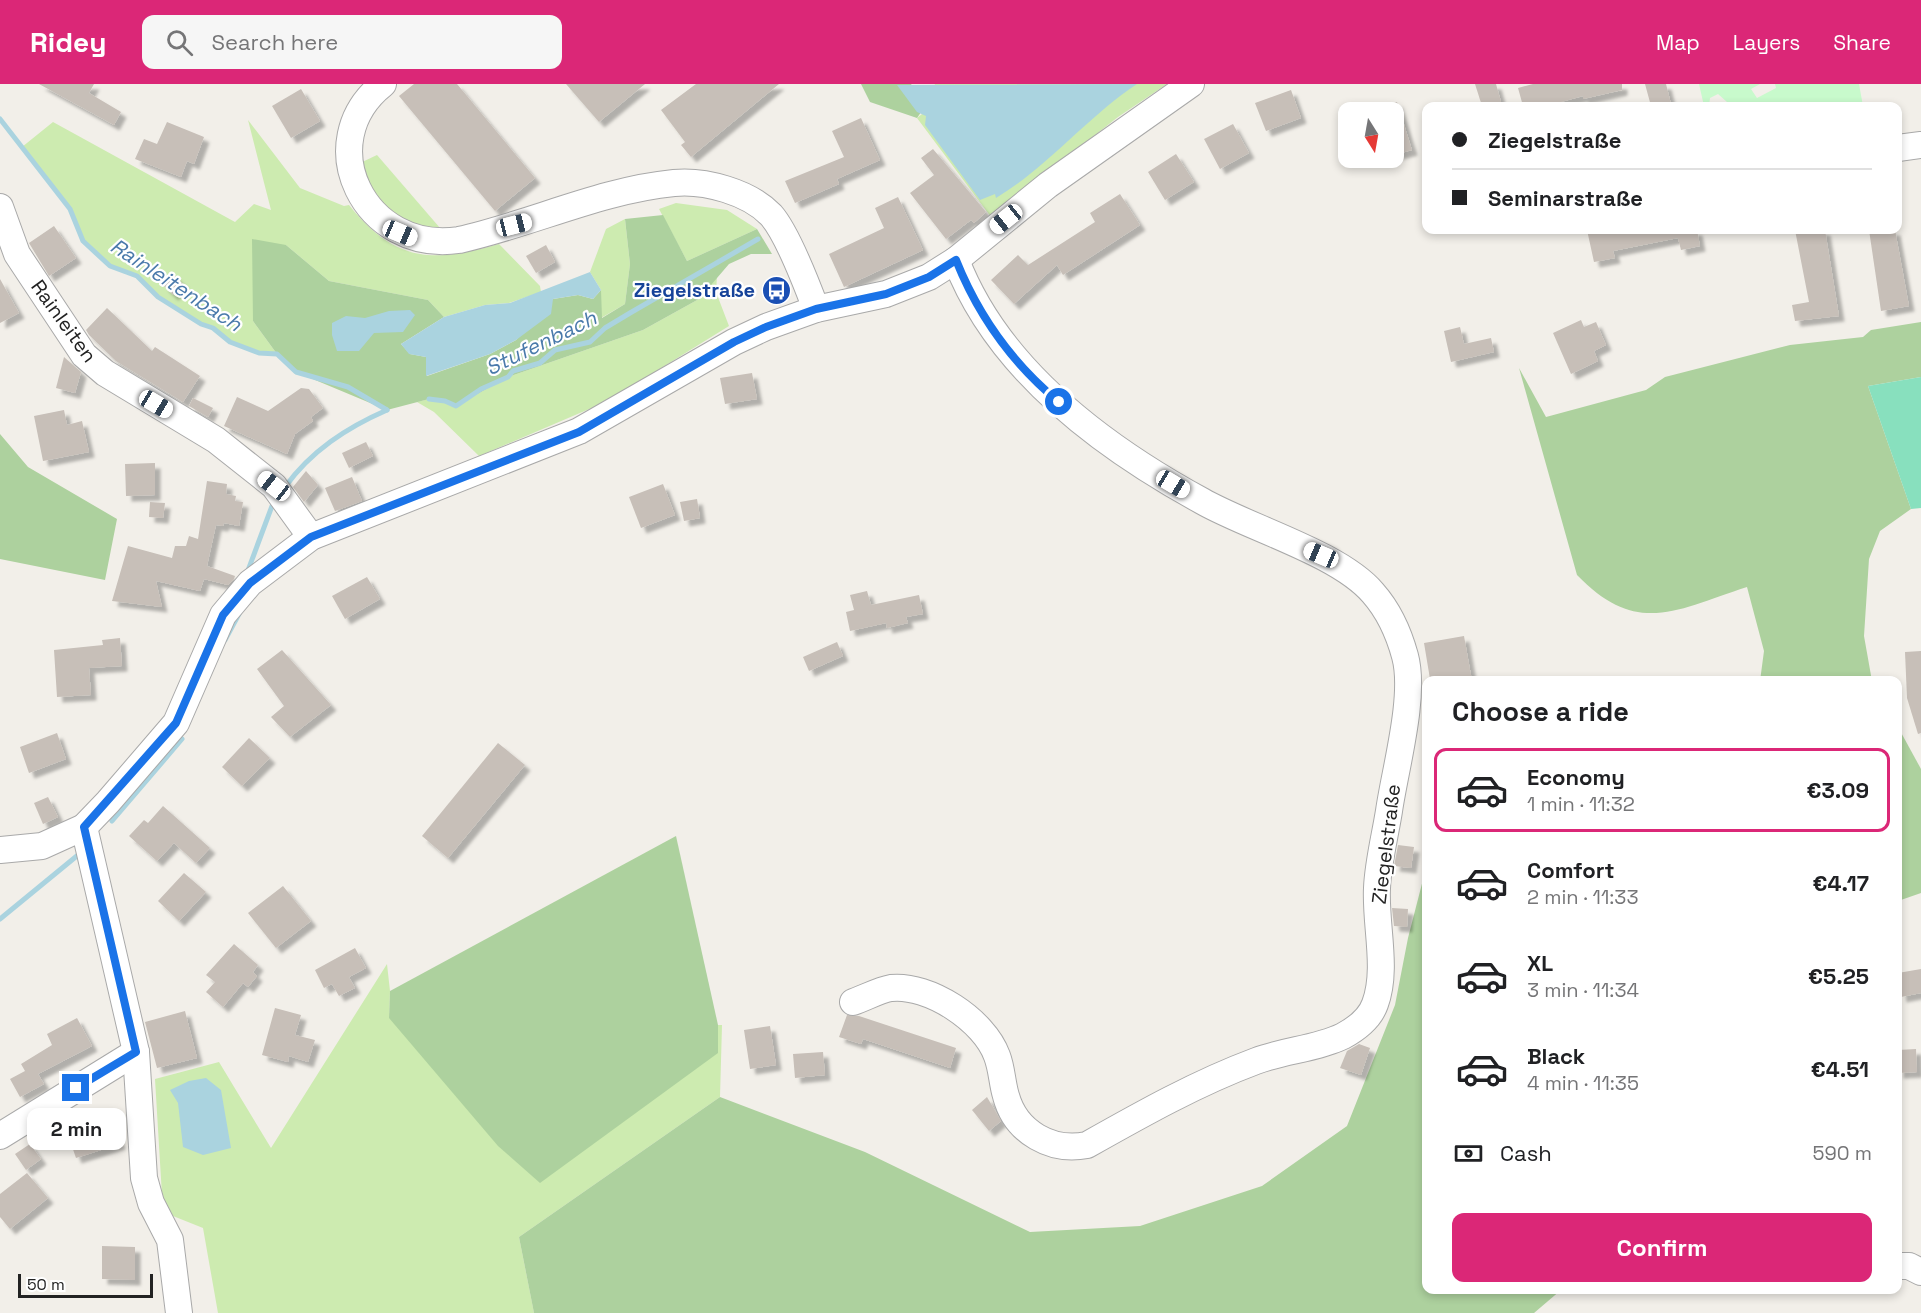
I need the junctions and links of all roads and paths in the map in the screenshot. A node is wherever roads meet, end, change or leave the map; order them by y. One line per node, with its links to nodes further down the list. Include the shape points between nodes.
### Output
1 (1191, 84): 7 (street, via 1048,185)
2 (379, 85): 8 (street, via 353,128 351,168 372,213 400,233 432,242 452,241 640,189 676,182 705,184 745,197 773,218)
3 (1921, 145): 4 (street)
4 (1902, 147)
5 (0, 207): 6 (street, Rainleiten)
6 (8, 253): 9 (street, Rainleiten, via 84,355 105,373 216,441 274,486)
7 (956, 260): 8 (street, via 929,277 886,294); 12 (street, Ziegelstraße, via 985,318 1050,395 1168,481 1219,510 1321,555 1372,591 1391,619 1406,659 1407,693 1377,885 1378,991 1364,1022 1347,1034 1325,1044 1260,1059 1075,1148 1042,1142 1028,1130 1011,1110 997,1055 987,1037 942,1000 917,988 890,988)
8 (816, 309): 9 (street, via 734,342 579,432)
9 (311, 537): 10 (street, via 250,583 223,615 176,723)
10 (84, 827): 11 (street, via 42,846); 13 (street)
11 (0, 850)
12 (853, 1002)
13 (136, 1052): 14 (street); 17 (street, via 144,1178 151,1203 170,1240)
14 (0, 1136)
15 (1902, 1266): 16 (street)
16 (1921, 1272)
17 (179, 1313)

